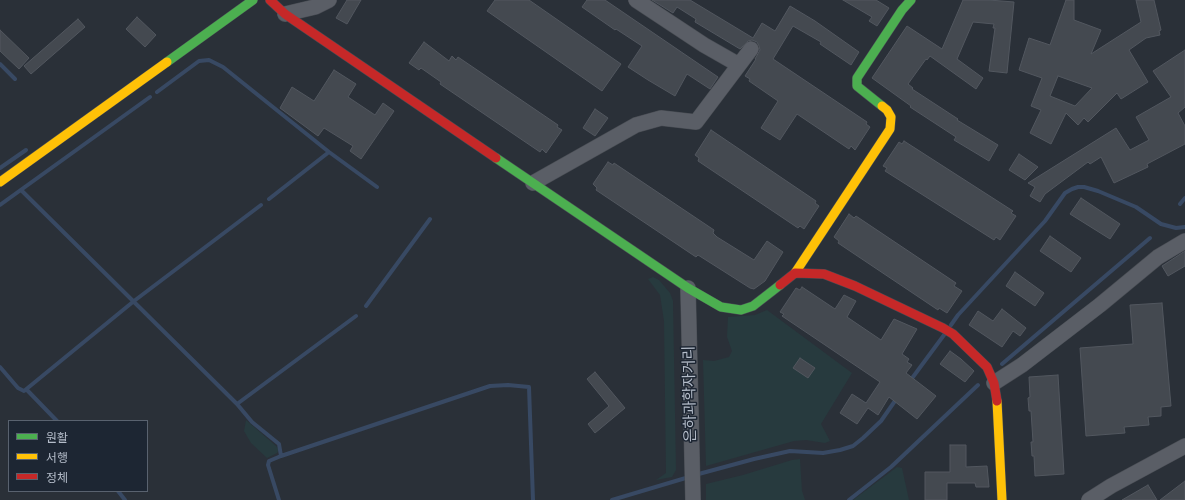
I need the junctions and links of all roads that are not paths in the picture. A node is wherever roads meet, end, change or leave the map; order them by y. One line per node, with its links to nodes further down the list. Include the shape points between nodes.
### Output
1 (253, 0): 9 (street)
2 (270, 0): 6 (street)
3 (329, 0): 6 (street, via 315,7)
4 (636, 0): 8 (street)
5 (911, 0): 12 (street, via 857,78 857,86 887,110 891,117 890,129)
6 (285, 14): 10 (street)
7 (751, 49): 8 (street)
8 (738, 65): 10 (street, via 696,122 661,118 636,125)
9 (0, 182)
10 (533, 183): 13 (street)
11 (1185, 240): 14 (street, via 1158,257 1100,305)
12 (795, 273): 13 (street, via 753,306 740,310 720,307); 14 (street, via 824,274 943,328 987,366)
13 (688, 288): 16 (street, 은하과학자거리)
14 (994, 383): 17 (street, via 998,405)
15 (1185, 446): 18 (street)
16 (693, 494)
17 (1002, 500)
18 (1089, 500)

